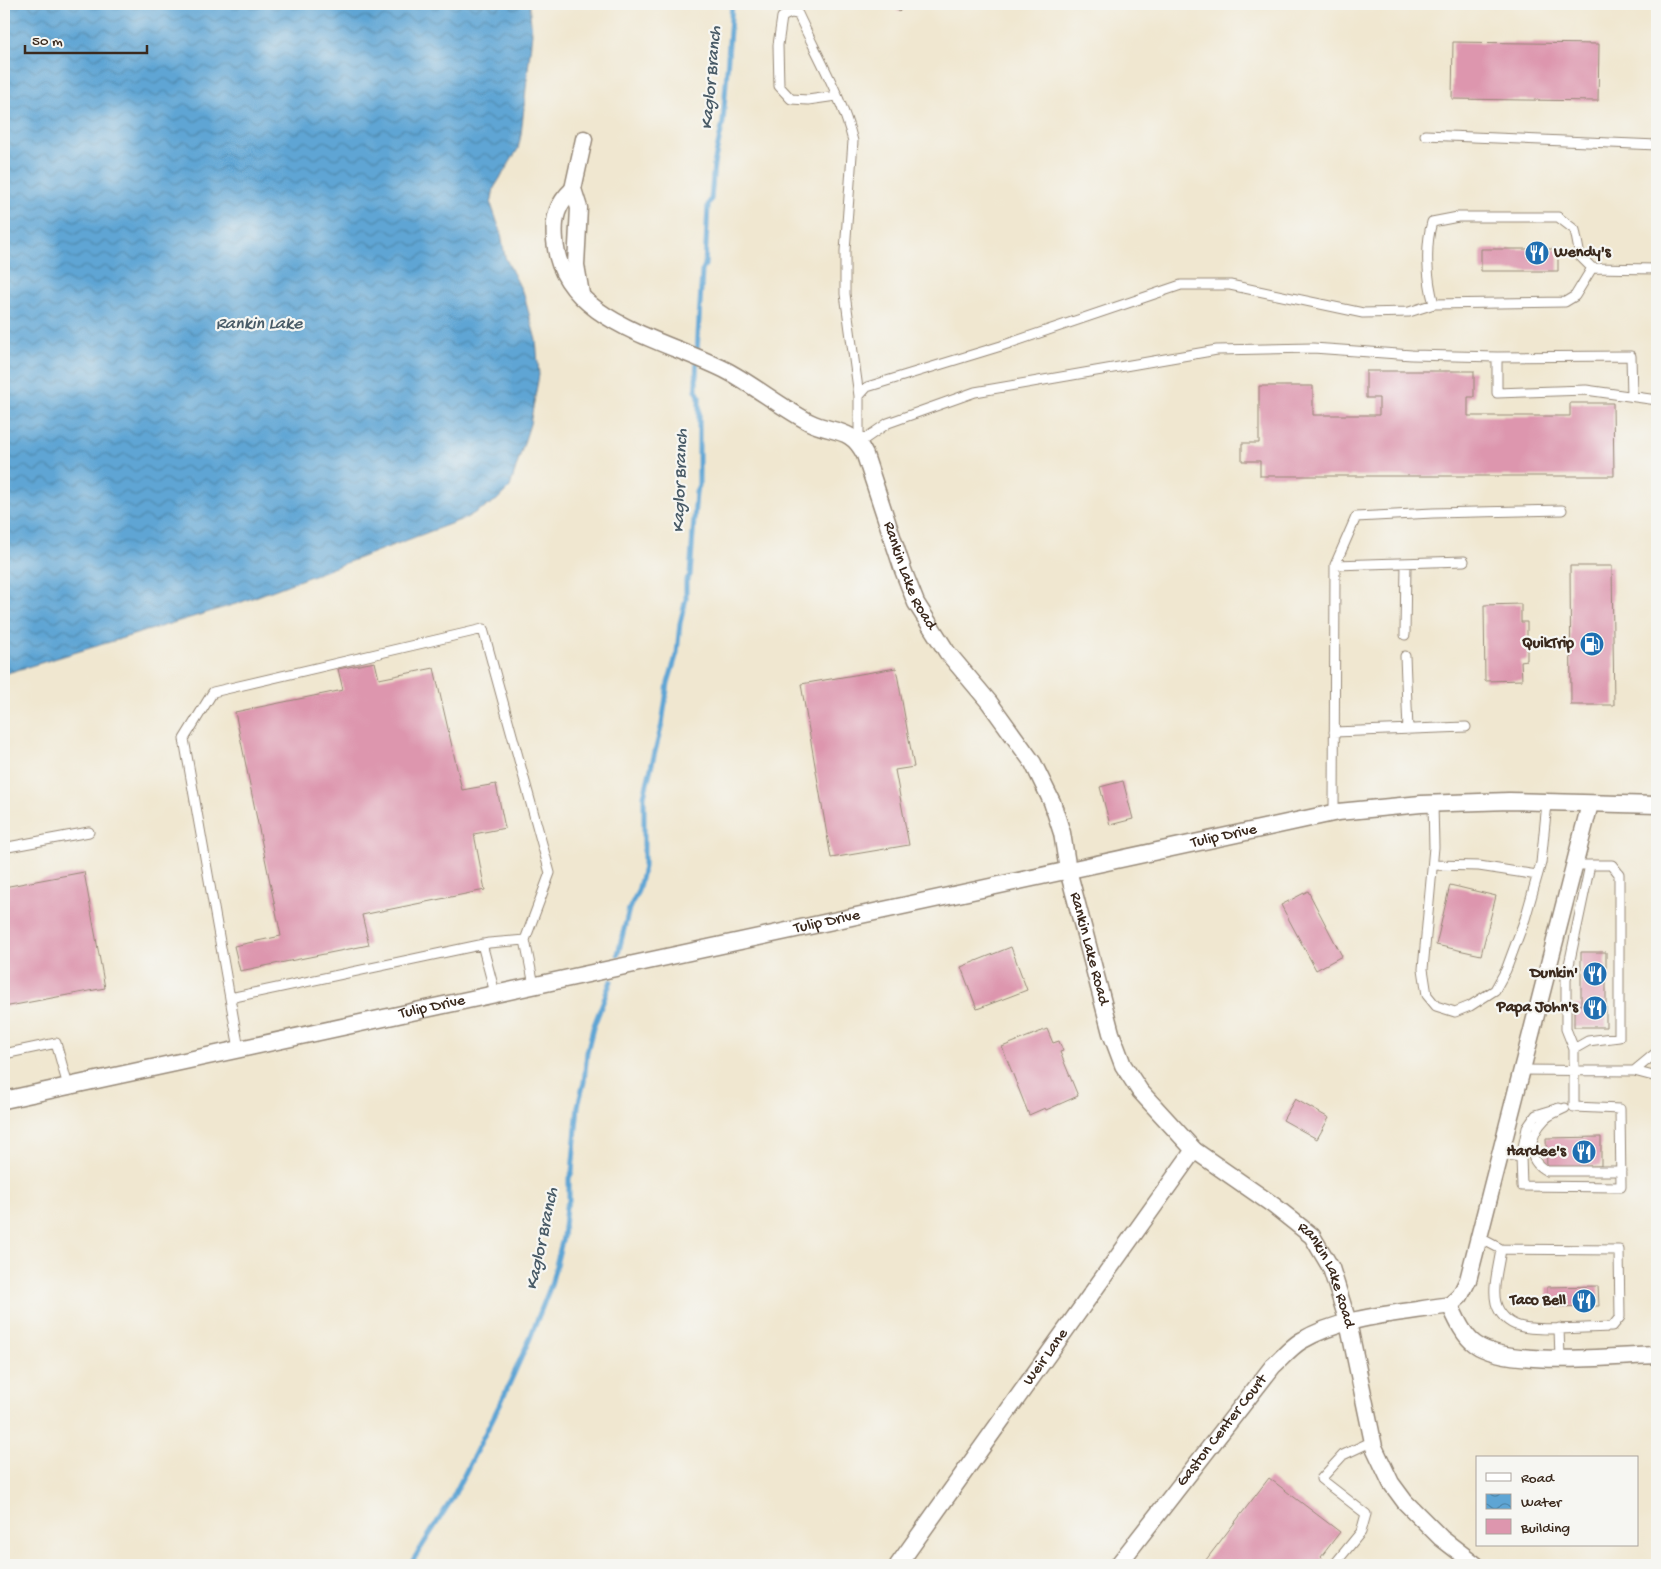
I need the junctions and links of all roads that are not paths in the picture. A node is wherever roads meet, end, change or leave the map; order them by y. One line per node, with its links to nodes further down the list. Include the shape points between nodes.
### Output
1 (836, 96): 1 (lane, via 798,14 782,17 778,45 779,86 791,99); 11 (lane, via 853,141 845,294)
2 (1425, 136): 4 (lane)
3 (584, 139): 5 (street)
4 (1657, 145)
5 (573, 189): 8 (street, via 579,208 576,265); 8 (street, via 556,212 555,244 565,275)
6 (1592, 268): 7 (lane); 9 (lane, via 1575,296 1565,302); 9 (lane, via 1580,256 1575,230 1558,217 1458,217 1432,222 1428,235 1430,293)
7 (1657, 269)
8 (581, 294): 14 (street, via 605,317 728,372 807,420 842,431)
9 (1434, 304): 11 (lane, via 1409,312 1363,313 1230,285 1181,285 867,387)
10 (1497, 357): 12 (lane, via 1497,393 1586,390); 12 (lane, via 1631,356); 14 (lane, via 1313,348 1217,350 975,392 888,423)
11 (859, 396): 14 (lane)
12 (1632, 396): 13 (lane)
13 (1657, 400)
14 (858, 443): 33 (street, Rankin Lake Road, via 916,603 947,652 1033,763 1055,810)
15 (1562, 510): 18 (lane, via 1356,517)
16 (1464, 561): 17 (lane)
17 (1406, 563): 18 (lane); 19 (lane)
18 (1335, 565): 23 (lane)
19 (1405, 635)
20 (1406, 656): 22 (lane)
21 (1466, 726): 22 (lane)
22 (1408, 730): 23 (lane)
23 (1334, 732): 28 (lane)
24 (1547, 802): 25 (street, Tulip Drive); 26 (street, Tulip Drive); 34 (lane)
25 (1433, 804): 28 (street, Tulip Drive); 31 (lane)
26 (1590, 804): 27 (street, Tulip Drive); 32 (street)
27 (1657, 805)
28 (1334, 813): 33 (street, Tulip Drive)
29 (89, 832): 30 (lane, via 8,847)
30 (4, 845)
31 (1433, 865): 34 (lane, via 1479,866); 34 (lane, via 1423,969 1427,994 1436,1006 1455,1012 1495,990 1525,919)
32 (1582, 865): 41 (lane, via 1566,979 1566,1029); 41 (lane, via 1612,865 1619,874 1618,1037 1588,1041); 44 (street)
33 (1068, 870): 37 (street, Tulip Drive); 51 (street, Rankin Lake Road, via 1111,1033 1123,1065 1140,1091)
34 (1537, 875)
35 (525, 940): 36 (lane); 37 (lane); 39 (lane, via 550,873 482,628 213,692 184,739)
36 (482, 944): 38 (lane); 39 (lane)
37 (534, 985): 38 (street, Tulip Drive)
38 (494, 993): 40 (street, Tulip Drive)
39 (230, 998): 40 (lane)
40 (239, 1048): 48 (street, Tulip Drive)
41 (1574, 1048): 45 (lane)
42 (1657, 1052): 46 (lane)
43 (4, 1054): 48 (lane, via 56,1043)
44 (1521, 1070): 45 (lane); 52 (street)
45 (1575, 1070): 46 (lane); 50 (lane)
46 (1634, 1070): 47 (lane)
47 (1657, 1077)
48 (68, 1086): 49 (street, Tulip Drive)
49 (4, 1100)
50 (1570, 1108): 53 (lane, via 1554,1108 1536,1114 1527,1128); 54 (lane, via 1620,1109); 54 (lane, via 1546,1118 1536,1130 1531,1155 1537,1166 1547,1171)
51 (1194, 1150): 58 (street, Rankin Lake Road, via 1312,1236 1331,1268); 63 (street, Weir Lane)
52 (1500, 1154): 53 (lane); 55 (street)
53 (1522, 1157): 54 (lane, via 1522,1186 1621,1187)
54 (1621, 1171)
55 (1478, 1237): 56 (lane); 57 (street, via 1468,1280 1460,1296)
56 (1501, 1249): 59 (lane, via 1496,1302 1504,1318 1520,1327); 59 (lane, via 1619,1250 1620,1317 1612,1327)
57 (1450, 1305): 58 (street, Gaston Center Court); 61 (street, via 1463,1330 1474,1343 1488,1351 1508,1357)
58 (1348, 1322): 62 (street, Rankin Lake Road); 64 (street, Gaston Center Court, via 1323,1329 1300,1342 1273,1366)
59 (1559, 1328): 61 (lane)
60 (1657, 1355): 61 (street)
61 (1560, 1358)
62 (1373, 1441): 65 (lane, via 1343,1455 1321,1479 1366,1514 1360,1532); 66 (street, Rankin Lake Road, via 1392,1483 1405,1502 1441,1538)
63 (898, 1565)
64 (1118, 1565)
65 (1334, 1565)
66 (1476, 1565)

